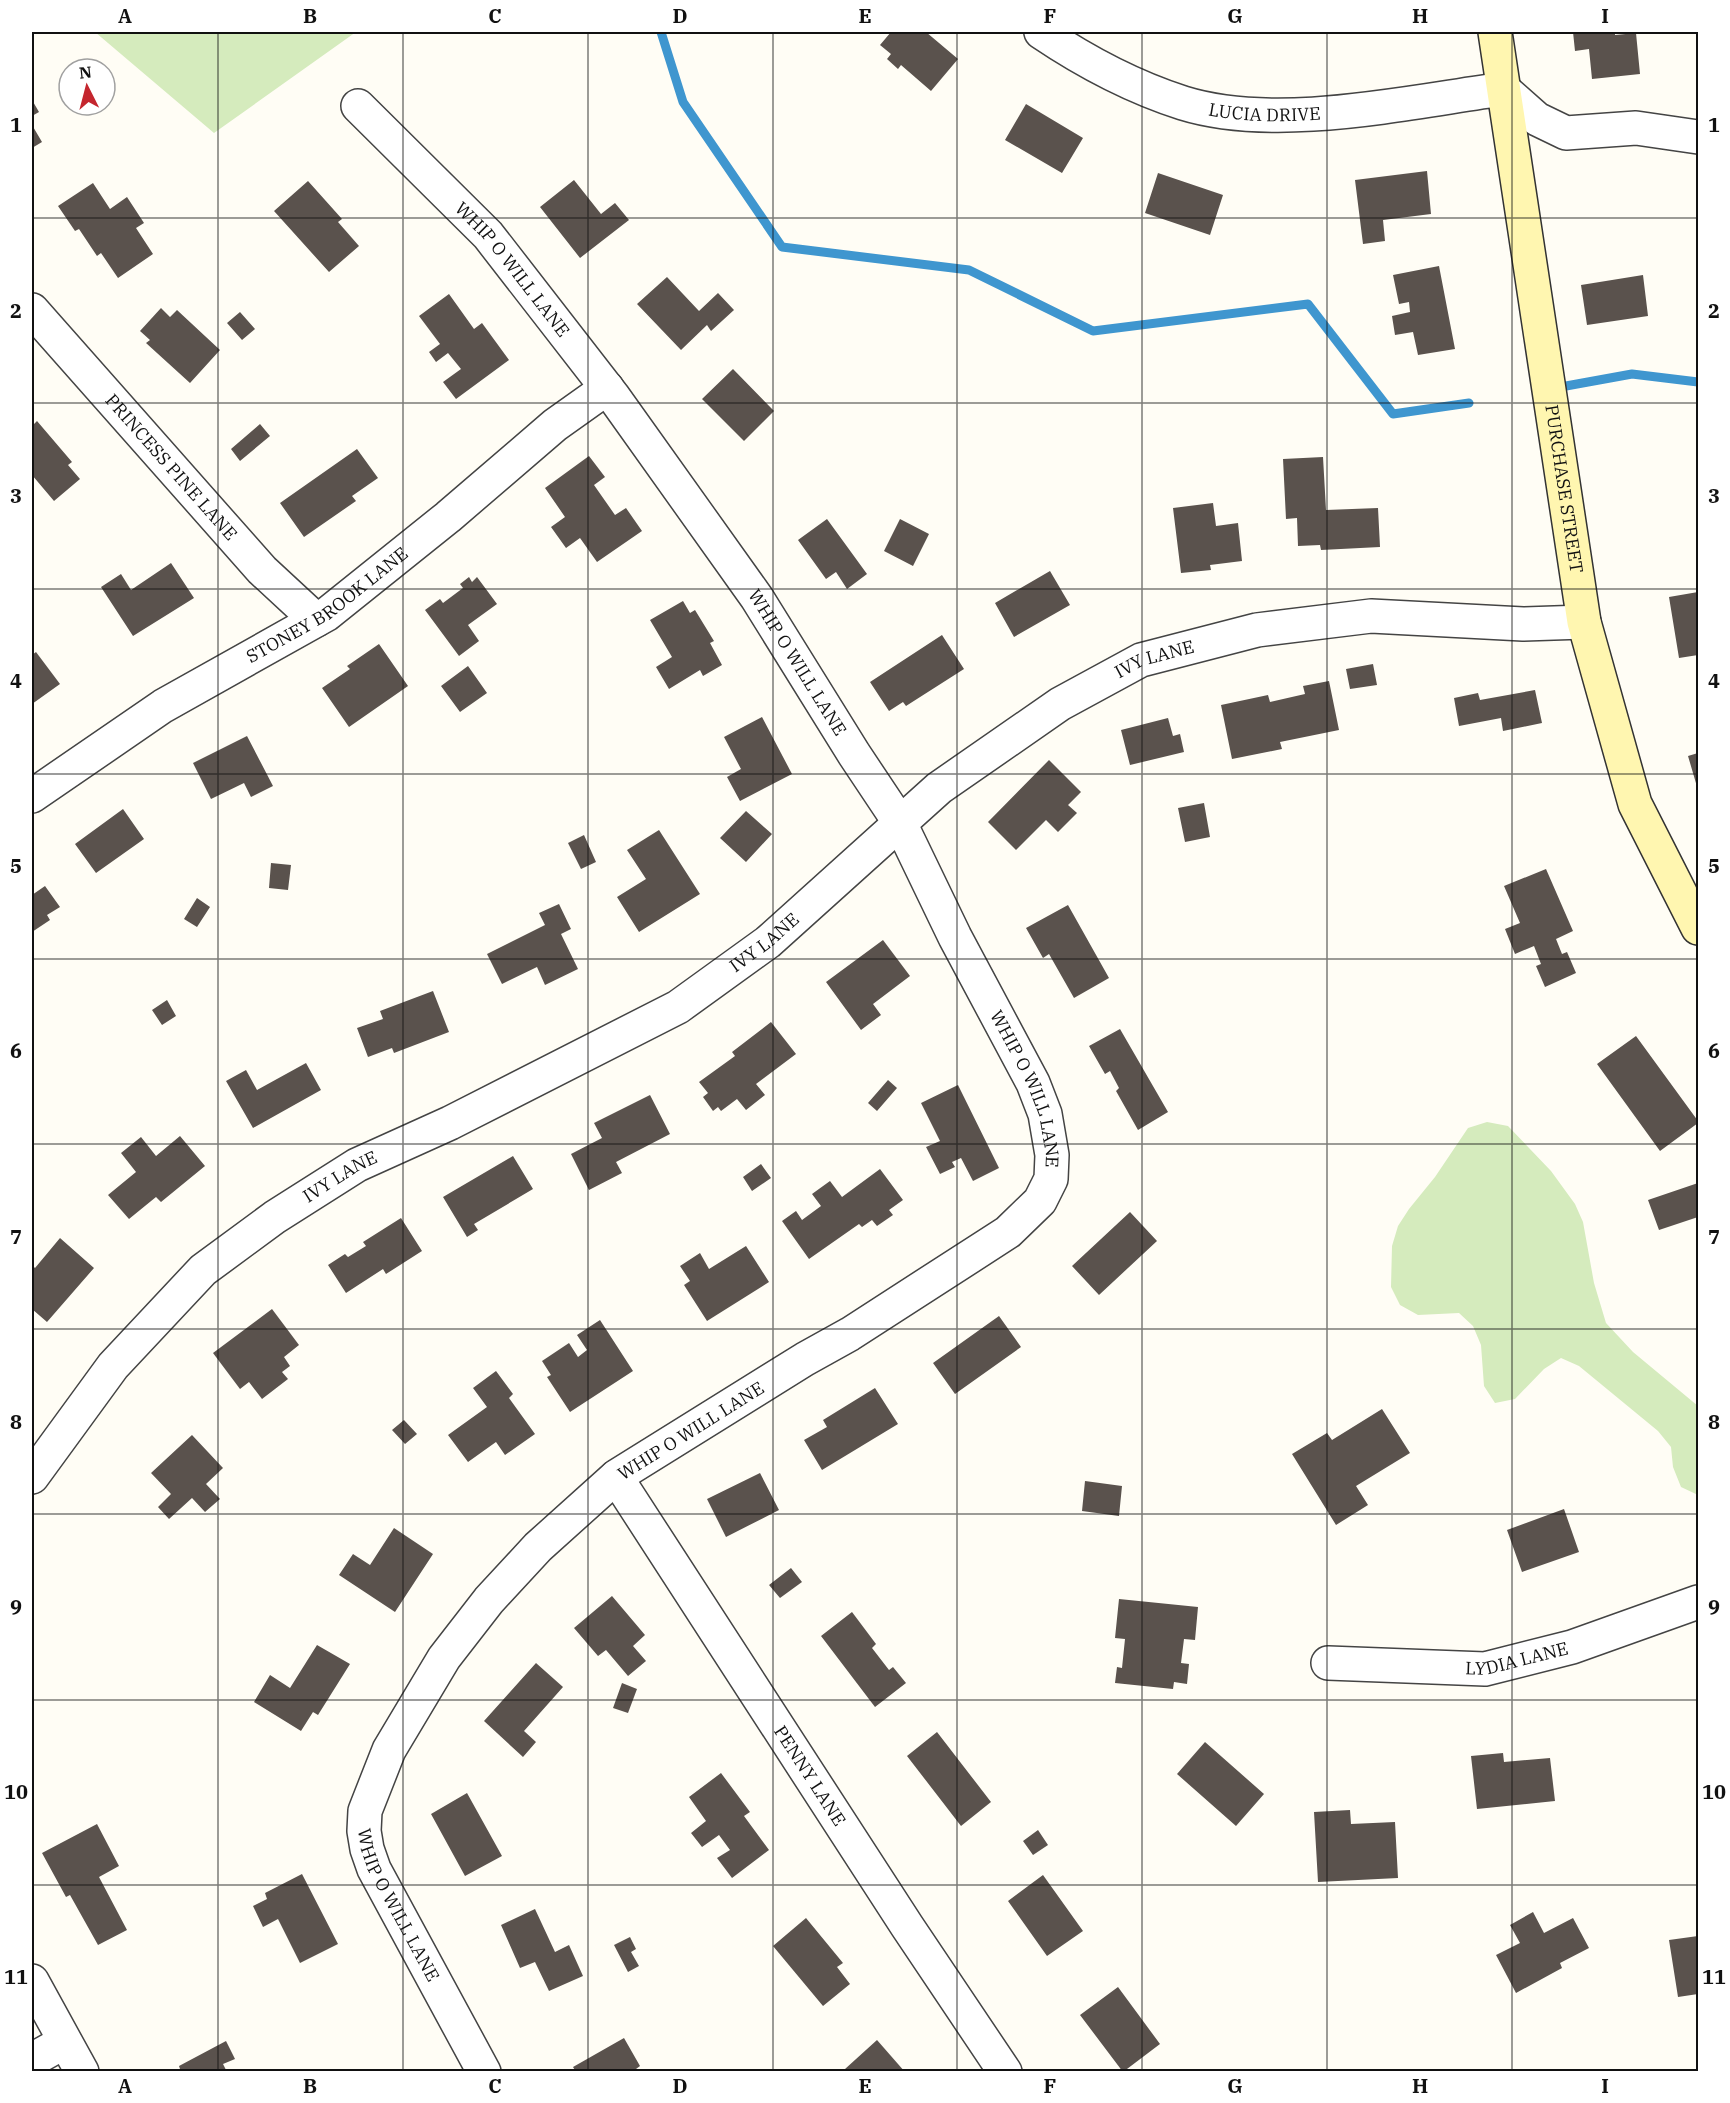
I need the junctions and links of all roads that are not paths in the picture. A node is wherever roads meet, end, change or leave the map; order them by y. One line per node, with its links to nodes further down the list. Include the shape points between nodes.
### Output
1 (1041, 32): 3 (street, LUCIA DRIVE, via 1142,88 1185,104 1230,112 1321,113)
2 (1495, 32): 3 (main road, PURCHASE STREET)
3 (1503, 89): 5 (street, via 1537,119 1566,133 1636,128); 9 (main road, PURCHASE STREET)
4 (357, 106): 7 (street, WHIP O WILL LANE, via 488,235)
5 (1698, 137)
6 (37, 326): 8 (street, PRINCESS PINE LANE, via 262,570)
7 (607, 388): 8 (street, STONEY BROOK LANE, via 555,425 448,517); 11 (street, WHIP O WILL LANE, via 757,598)
8 (316, 620): 10 (street, STONEY BROOK LANE, via 162,706)
9 (1584, 622): 11 (street, IVY LANE, via 1523,624 1371,616 1257,630 1141,660 1060,704 939,788); 12 (main road, PURCHASE STREET, via 1635,804)
10 (32, 796)
11 (900, 823): 13 (street, IVY LANE, via 768,942 678,1007 450,1123 357,1165 275,1217 203,1270 113,1366); 14 (street, WHIP O WILL LANE, via 1033,1083 1052,1146 1051,1179 1040,1201 1008,1232)
12 (1698, 928)
13 (32, 1477)
14 (616, 1477): 21 (street, WHIP O WILL LANE, via 538,1547 489,1600 444,1658 389,1750 365,1811 364,1831 374,1869); 22 (street, PENNY LANE)
15 (1698, 1602): 16 (street, LYDIA LANE, via 1572,1647 1485,1669)
16 (1328, 1663)
17 (32, 1981): 18 (street)
18 (64, 2042): 19 (street); 20 (street)
19 (32, 2060)
20 (82, 2072)
21 (484, 2072)
22 (1005, 2072)

